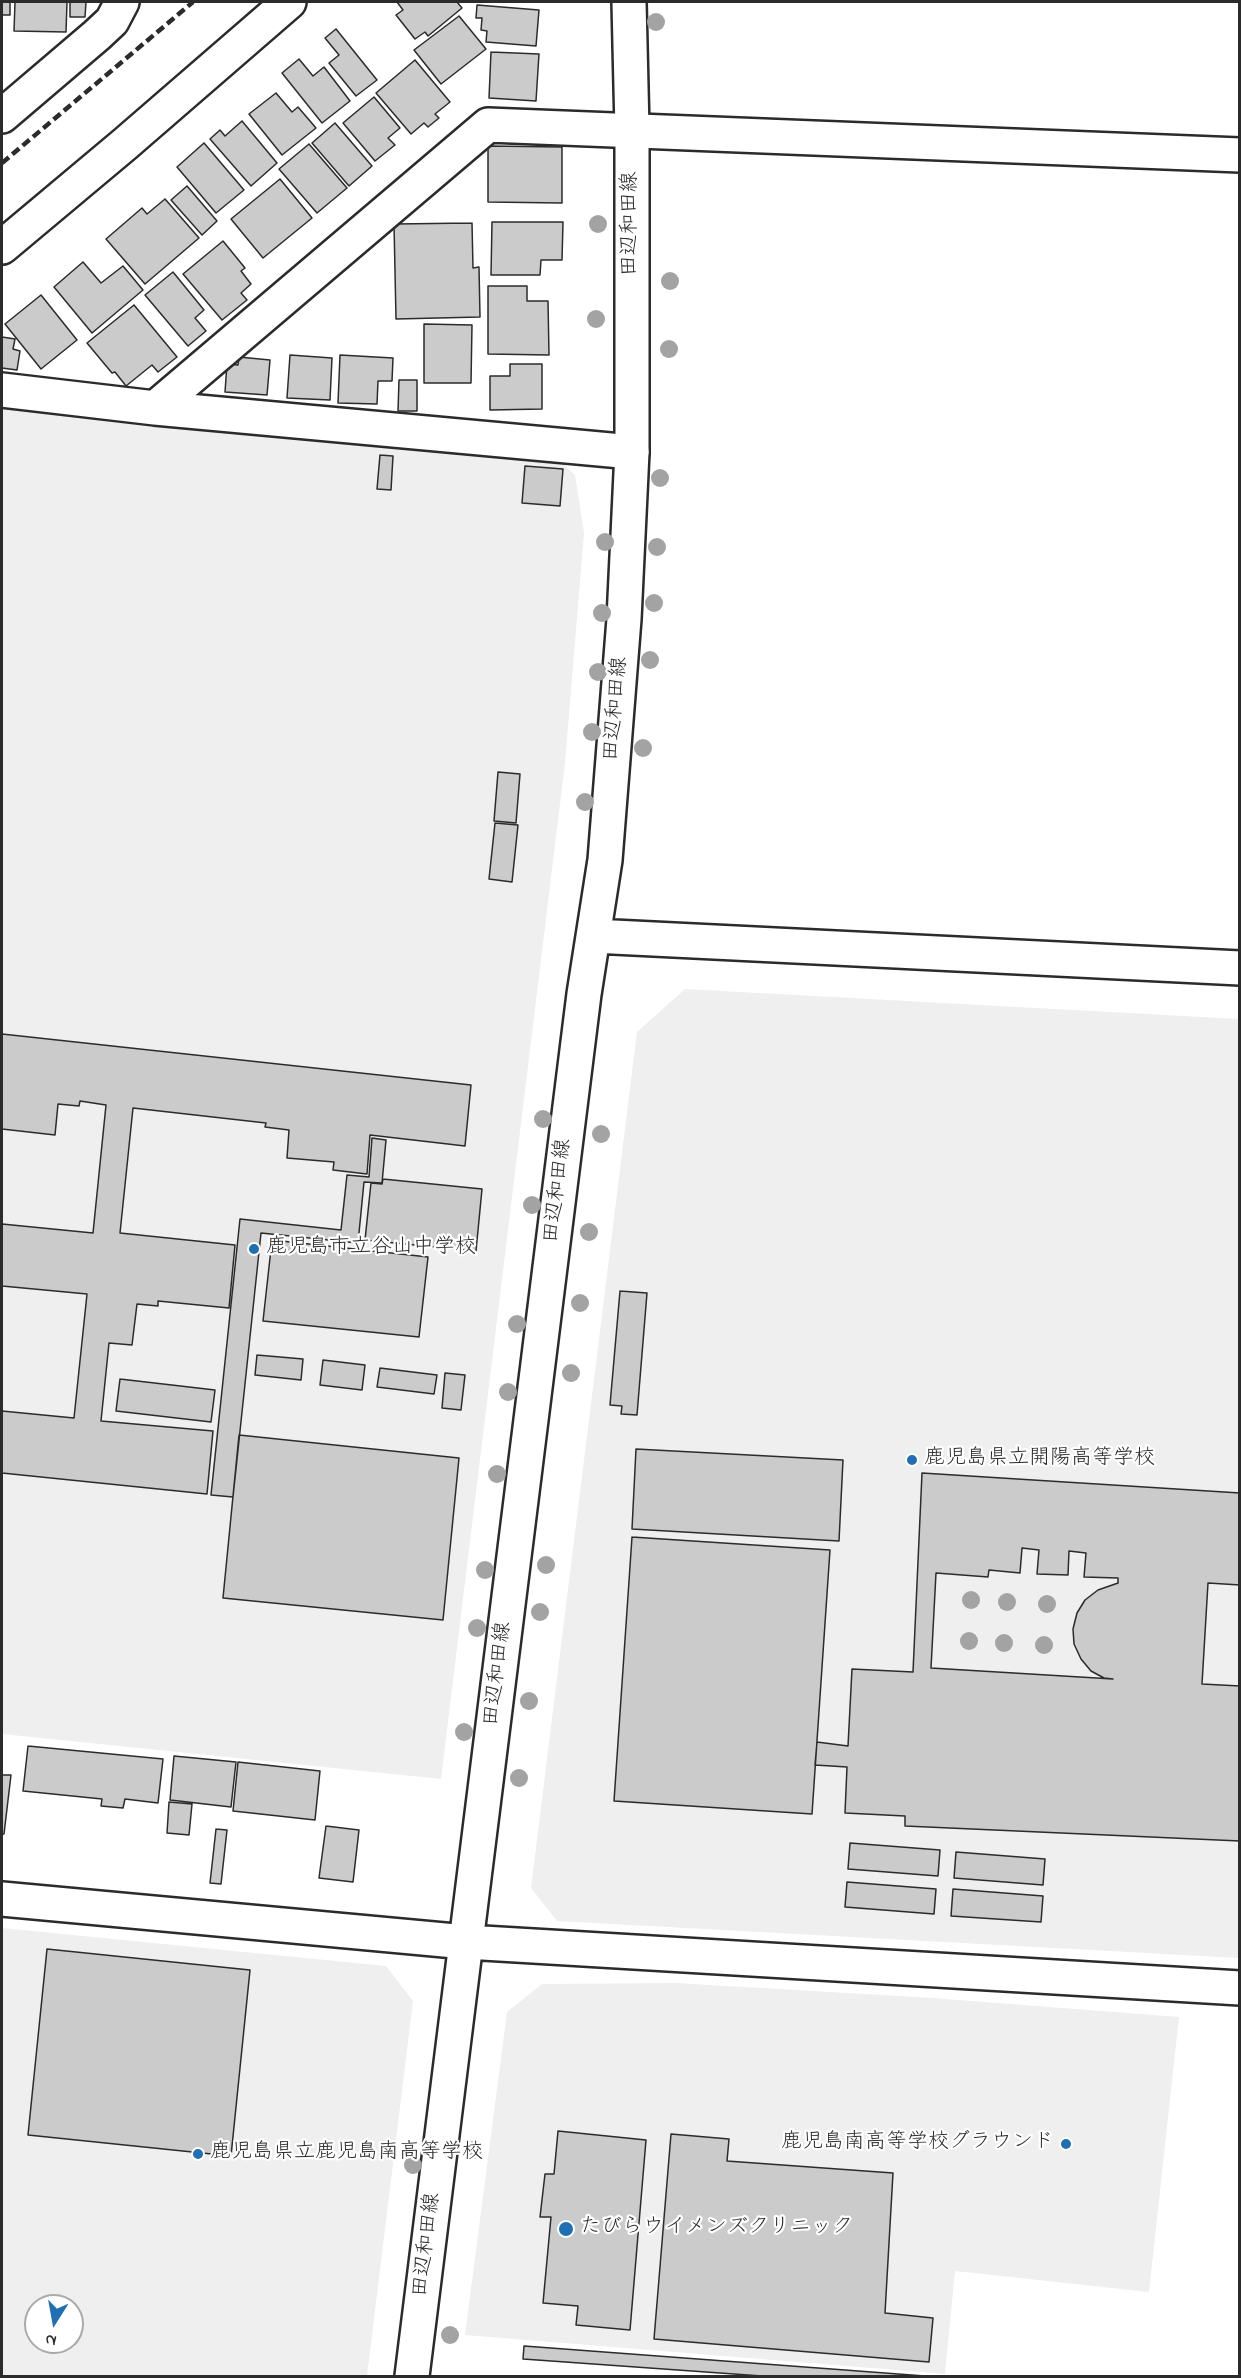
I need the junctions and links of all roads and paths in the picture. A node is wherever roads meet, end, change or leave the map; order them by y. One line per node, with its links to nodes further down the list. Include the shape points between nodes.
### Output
1 (122, 2): 4 (street, via 112,21)
2 (289, 2): 7 (street)
3 (629, 2): 5 (street, 田辺和田線)
4 (2, 116)
5 (632, 130): 6 (street); 9 (street, via 488,125); 10 (street, 田辺和田線)
6 (1239, 155)
7 (2, 247)
8 (2, 390): 9 (street)
9 (155, 408): 10 (street)
10 (632, 452): 11 (street, 田辺和田線, via 624,619 605,860)
11 (593, 936): 12 (street); 14 (street, 田辺和田線)
12 (1239, 968)
13 (2, 1899): 14 (street)
14 (466, 1942): 15 (street); 16 (street, 田辺和田線)
15 (1239, 1989)
16 (412, 2376)

